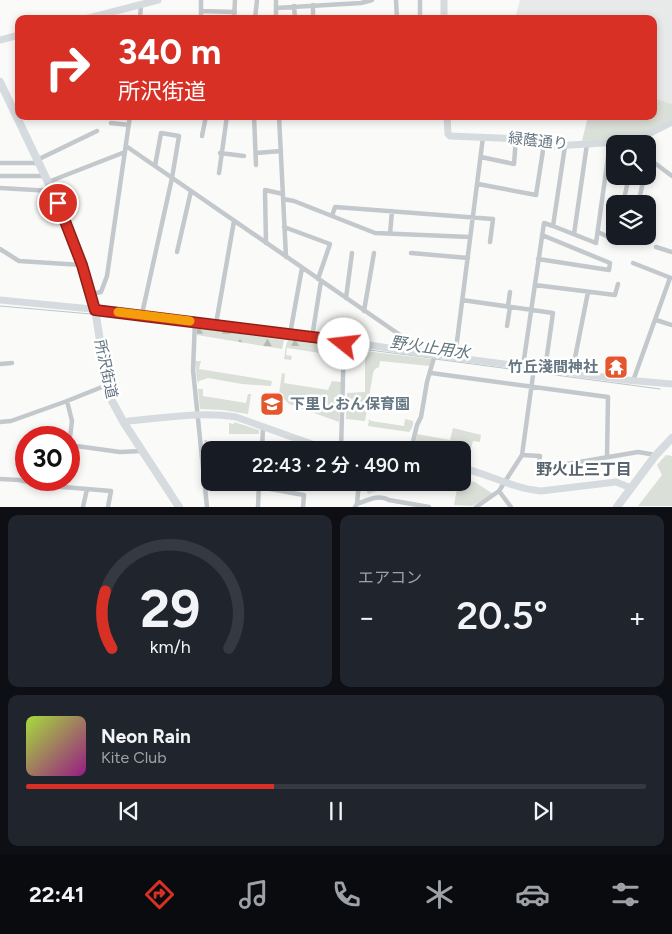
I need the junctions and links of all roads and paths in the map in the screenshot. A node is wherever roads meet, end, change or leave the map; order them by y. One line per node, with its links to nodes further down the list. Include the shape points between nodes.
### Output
1 (158, 0): 11 (street)
2 (201, 0): 15 (street)
3 (235, 0): 16 (street)
4 (257, 0): 20 (street)
5 (276, 0): 14 (street)
6 (372, 0): 10 (street)
7 (396, 0): 23 (street)
8 (420, 0): 24 (street)
9 (444, 0): 25 (street)
10 (351, 2): 13 (street)
11 (141, 4): 17 (street); 18 (street)
12 (297, 4): 13 (street); 14 (street)
13 (312, 5): 22 (street)
14 (276, 8): 21 (street)
15 (201, 11): 16 (street); 19 (street)
16 (234, 12)
17 (100, 15)
18 (140, 15)
19 (201, 15)
20 (255, 15)
21 (276, 15)
22 (313, 15)
23 (397, 15)
24 (420, 15)
25 (444, 15)
26 (15, 36): 27 (street)
27 (0, 40)
28 (0, 82): 29 (main road, 所沢街道)
29 (15, 114)
30 (18, 120): 56 (main road, 所沢街道)
31 (129, 120): 39 (street)
32 (205, 120): 42 (street)
33 (226, 120): 51 (street)
34 (254, 120): 52 (street)
35 (279, 120): 50 (street)
36 (447, 120): 43 (street, 緑蔭通り, via 450,136)
37 (111, 122): 39 (street)
38 (672, 122): 41 (street, 緑蔭通り)
39 (128, 125): 49 (street)
40 (97, 131): 56 (street)
41 (647, 135)
42 (202, 136)
43 (483, 137): 44 (street, 緑蔭通り); 54 (street)
44 (516, 138): 46 (street, 緑蔭通り); 54 (street, via 514,164)
45 (606, 143): 47 (street, 緑蔭通り)
46 (544, 144): 48 (street, 緑蔭通り); 66 (street, via 536,196)
47 (588, 144): 48 (street, 緑蔭通り); 79 (street)
48 (565, 146): 75 (street)
49 (126, 149): 59 (street); 65 (street); 104 (street, via 106,276 101,292)
50 (281, 151): 52 (street); 70 (street)
51 (220, 153): 53 (street); 60 (street)
52 (256, 153): 57 (street)
53 (244, 156)
54 (481, 157): 66 (street)
55 (0, 162): 56 (street)
56 (38, 162): 65 (main road, 所沢街道)
57 (256, 165)
58 (656, 165): 63 (street)
59 (155, 166): 64 (street); 64 (street, via 161,133 179,136)
60 (218, 173)
61 (606, 173): 77 (street)
62 (0, 176): 65 (street)
63 (672, 176)
64 (172, 178): 69 (street); 112 (street)
65 (46, 179): 68 (main road, 所沢街道)
66 (478, 184): 73 (street)
67 (0, 188): 68 (street)
68 (52, 190): 96 (main road, 所沢街道)
69 (191, 191): 74 (street); 87 (street)
70 (283, 196): 72 (street); 76 (street); 84 (street, via 265,190)
71 (392, 211): 72 (street, via 335,207); 73 (street); 78 (street)
72 (332, 216): 78 (street, via 375,233)
73 (473, 217): 82 (street); 83 (street, via 493,219)
74 (234, 221): 84 (street); 115 (street)
75 (553, 226): 79 (street); 80 (street, via 544,223)
76 (284, 228): 92 (street); 99 (street, via 330,244)
77 (598, 232): 79 (street, via 596,243); 81 (street)
78 (390, 234): 82 (street)
79 (574, 234)
80 (542, 235): 94 (street); 94 (street, via 610,263 609,270)
81 (606, 236)
82 (470, 237): 93 (street)
83 (490, 242)
84 (266, 243): 92 (street)
85 (656, 247): 88 (street)
86 (0, 248): 96 (street, via 19,261)
87 (177, 252)
88 (672, 252)
89 (352, 253): 105 (street)
90 (374, 253): 111 (street)
91 (411, 253): 93 (street)
92 (286, 257): 97 (street)
93 (468, 258): 107 (street)
94 (538, 259): 101 (street)
95 (633, 263): 98 (street)
96 (82, 265): 104 (main road, 所沢街道)
97 (302, 268): 99 (street); 118 (street)
98 (671, 278): 113 (street)
99 (320, 280): 105 (street); 119 (street)
100 (618, 284): 103 (street, via 615,295)
101 (535, 285): 103 (street); 110 (street)
102 (510, 292): 108 (street)
103 (588, 292): 130 (street)
104 (91, 294): 109 (main road, 所沢街道)
105 (346, 298): 111 (street)
106 (0, 300): 109 (street)
107 (462, 300): 108 (street); 123 (street)
108 (509, 306): 110 (street); 117 (street)
109 (95, 310): 112 (street); 133 (main road, 所沢街道)
110 (531, 310): 126 (street); 127 (street, via 553,313)
111 (364, 311): 121 (street)
112 (142, 314): 114 (street)
113 (656, 320): 116 (street); 131 (street)
114 (195, 321): 115 (street); 136 (street, via 192,357)
115 (216, 324): 118 (street)
116 (672, 325)
117 (507, 326)
118 (290, 334): 119 (street)
119 (312, 337): 120 (street)
120 (344, 344): 121 (street); 144 (street)
121 (422, 353): 122 (street)
122 (435, 357): 123 (street); 129 (street)
123 (455, 357): 126 (street)
124 (12, 363): 125 (street)
125 (0, 364)
126 (523, 366): 128 (street)
127 (545, 369): 128 (street); 130 (street)
128 (534, 370): 134 (street)
129 (430, 373): 134 (street); 145 (street)
130 (572, 373): 131 (street)
131 (633, 381): 132 (street)
132 (672, 384)
133 (107, 385): 135 (street); 138 (main road, 所沢街道)
134 (531, 387): 147 (street); 149 (street, via 608,398)
135 (67, 402): 137 (street); 146 (street, via 72,421 69,445 120,452)
136 (198, 415): 138 (street); 139 (street, via 236,417); 141 (street)
137 (0, 422)
138 (124, 424): 146 (main road, 所沢街道)
139 (263, 427): 142 (street); 143 (street)
140 (672, 438): 148 (main road)
141 (201, 441)
142 (262, 441)
143 (303, 441)
144 (341, 441)
145 (413, 441)
146 (143, 451): 164 (main road, 所沢街道)
147 (522, 455): 149 (street, via 540,456 538,469); 152 (street)
148 (656, 455): 149 (street, via 638,452); 153 (main road)
149 (607, 456)
150 (471, 471): 152 (street)
151 (0, 479): 154 (street)
152 (504, 480): 153 (street, via 541,491 616,482); 159 (street)
153 (631, 488): 171 (main road)
154 (87, 489): 162 (street); 163 (street, via 111,491)
155 (206, 491): 165 (street)
156 (259, 491): 166 (street)
157 (286, 491): 167 (street, via 304,495)
158 (358, 491): 160 (street)
159 (499, 491): 169 (street); 170 (street)
160 (356, 505): 161 (street, via 378,497)
161 (407, 505): 168 (street)
162 (83, 506)
163 (108, 506)
164 (179, 506)
165 (207, 506)
166 (258, 506)
167 (303, 506)
168 (429, 506)
169 (476, 506)
170 (511, 506)
171 (617, 506)

